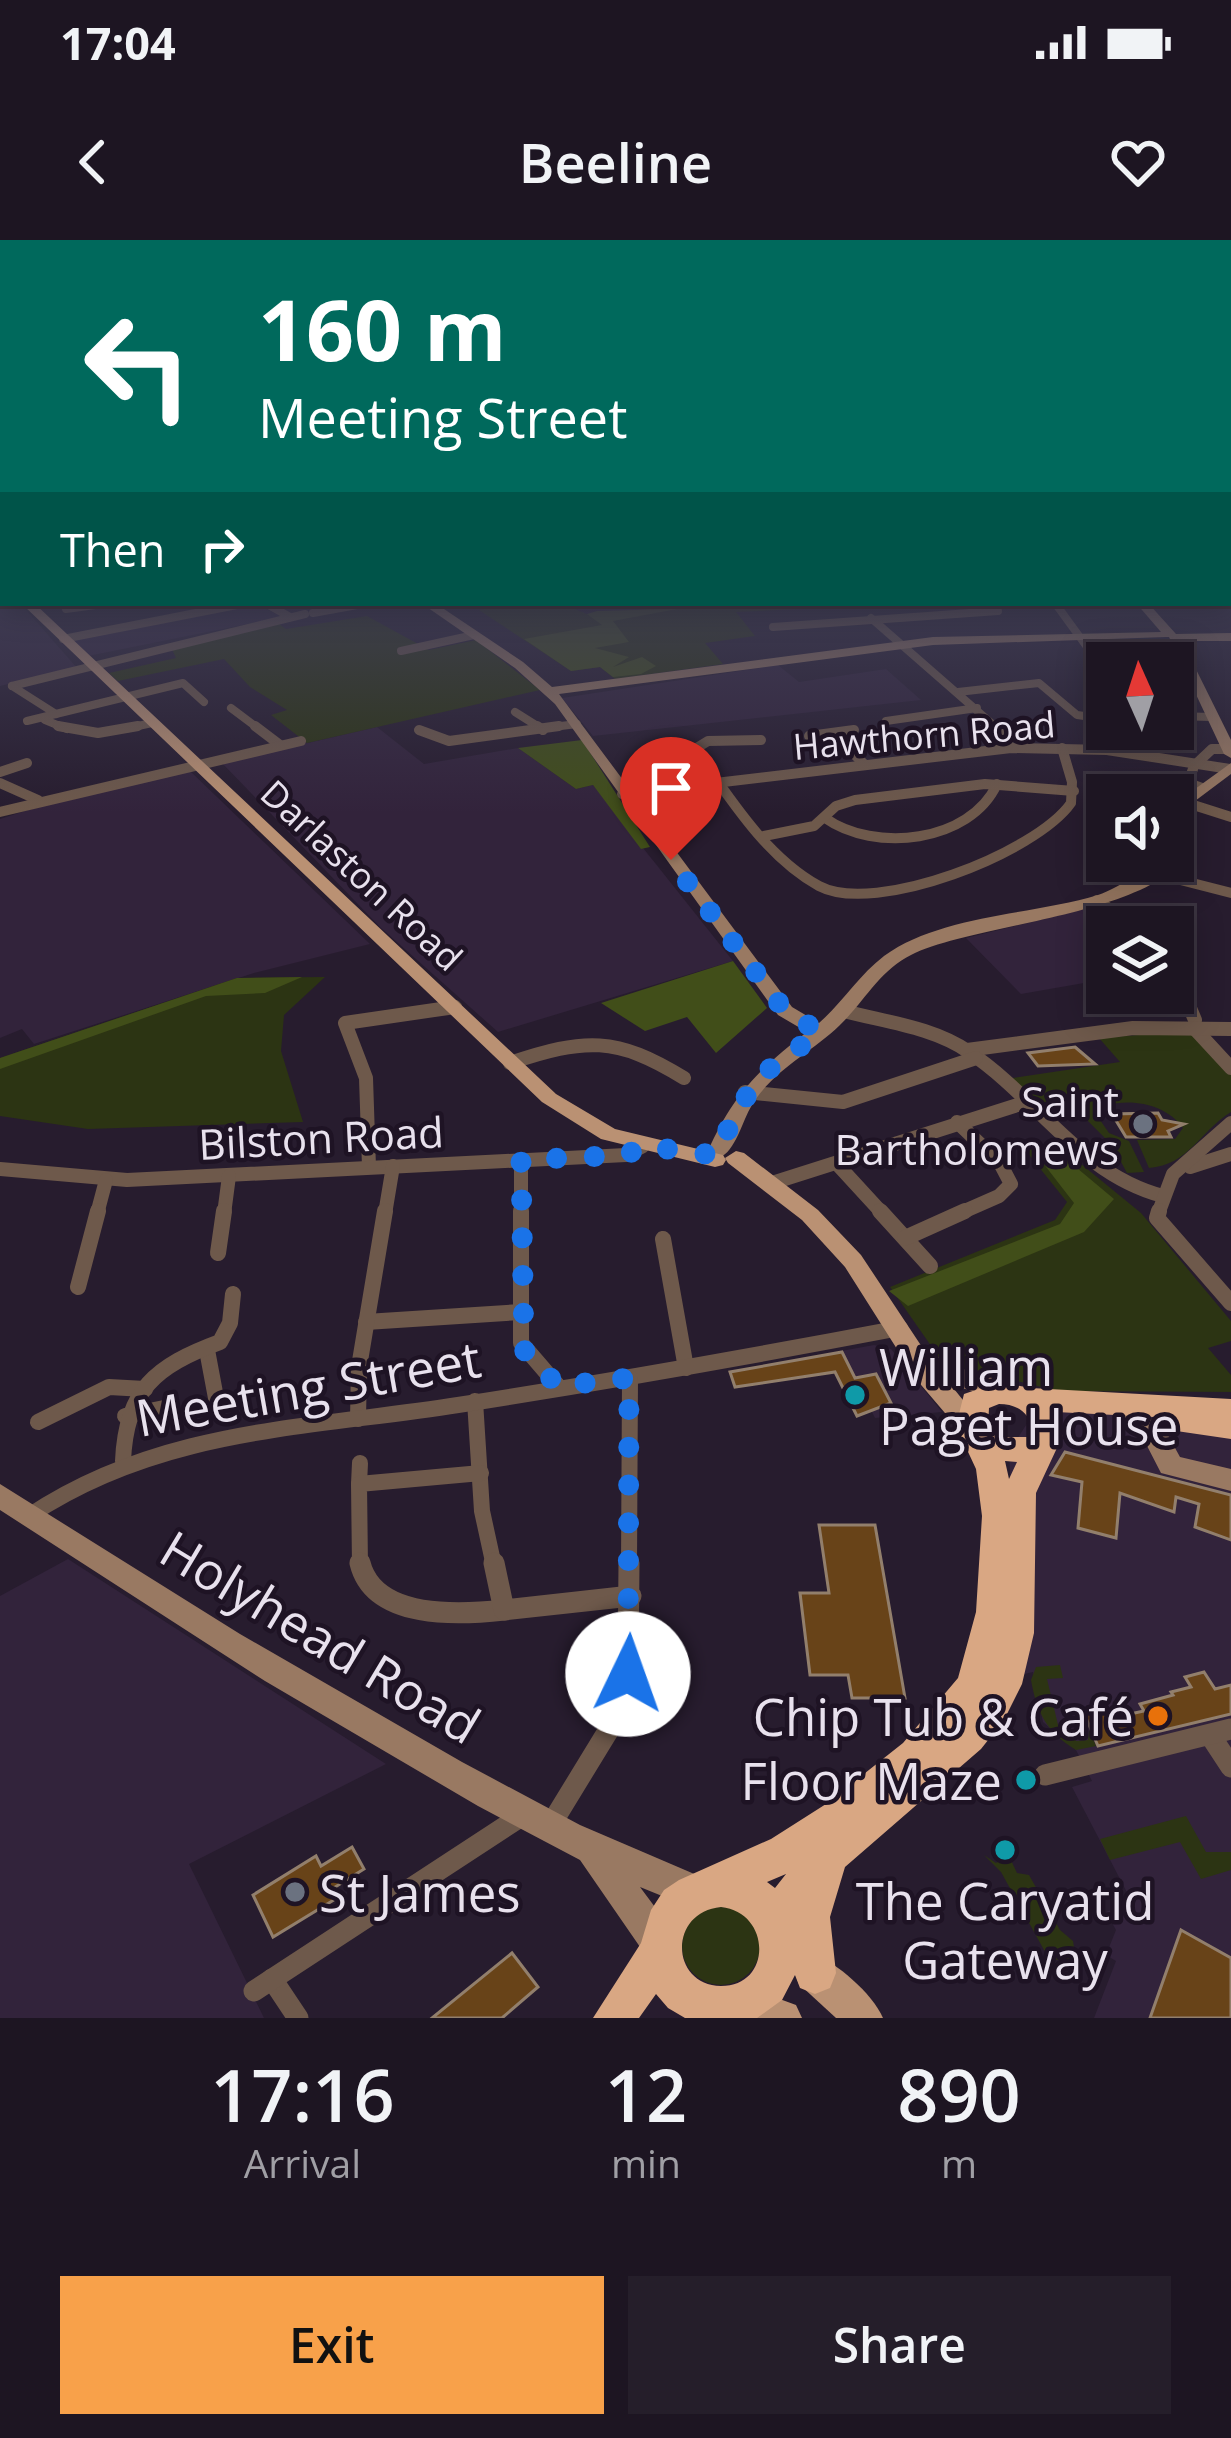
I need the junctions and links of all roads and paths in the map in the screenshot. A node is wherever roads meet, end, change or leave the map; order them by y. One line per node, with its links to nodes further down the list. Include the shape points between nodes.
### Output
1 (71, 647): 9 (main road, Darlaston Road)
2 (165, 647): 9 (street)
3 (419, 647): 8 (street)
4 (490, 647): 12 (street)
5 (880, 647): 12 (street)
6 (905, 647): 13 (street)
7 (1175, 647): 22 (street)
8 (400, 651)
9 (93, 668): 14 (main road, Darlaston Road); 19 (street, via 12,686)
10 (1022, 669): 11 (street)
11 (1039, 683): 13 (street); 20 (street)
12 (550, 691): 27 (street)
13 (958, 692): 16 (street)
14 (124, 697): 15 (street, via 188,682); 19 (street); 26 (main road, Darlaston Road)
15 (204, 698)
16 (977, 707): 25 (street); 36 (street)
17 (231, 708): 35 (street)
18 (501, 712): 29 (street, via 520,710)
19 (56, 713): 24 (street)
20 (1086, 716)
21 (1194, 717): 22 (street)
22 (1212, 717): 38 (street)
23 (45, 720): 26 (street, via 102,736)
24 (28, 721)
25 (886, 721)
26 (152, 723): 42 (main road, Darlaston Road)
27 (578, 724): 29 (street); 50 (street)
28 (418, 730): 29 (street, via 449,741)
29 (543, 730)
30 (854, 730): 31 (street)
31 (833, 733): 32 (street); 41 (street)
32 (809, 736)
33 (301, 740): 35 (street)
34 (761, 740): 45 (street, via 698,743)
35 (280, 746): 42 (street)
36 (1011, 748): 37 (street, Hawthorn Road); 41 (street, Hawthorn Road)
37 (1062, 748): 40 (street, Hawthorn Road); 49 (street)
38 (1230, 751): 40 (street, via 1212,749)
39 (27, 763): 44 (street)
40 (1198, 763): 43 (street, Hawthorn Road); 48 (street, via 1187,782)
41 (864, 764): 45 (street, Hawthorn Road)
42 (197, 765): 52 (street); 65 (main road, Darlaston Road)
43 (1231, 768): 48 (street)
44 (0, 772)
45 (719, 782): 50 (street, Hawthorn Road); 59 (street)
46 (0, 783): 52 (street)
47 (998, 784): 49 (street); 56 (street, via 848,802); 58 (street, via 978,812 936,830 888,839)
48 (1202, 788): 51 (street)
49 (1074, 791): 59 (street, via 1064,816 1031,845 856,893 824,890)
50 (622, 794): 70 (street, via 785,1011)
51 (1194, 794)
52 (38, 800): 54 (street)
53 (1194, 805): 55 (street)
54 (0, 812)
55 (1231, 817)
56 (825, 818): 57 (street); 58 (street)
57 (804, 830): 58 (street); 59 (street)
58 (842, 832)
59 (764, 836)
60 (1194, 877): 62 (street)
61 (1134, 882): 63 (street)
62 (1231, 893)
63 (1097, 900): 64 (street); 66 (street, via 906,950)
64 (1106, 906)
65 (455, 1007): 72 (main road, Darlaston Road); 85 (street, via 345,1023 368,1089)
66 (844, 1012): 70 (street); 71 (street)
67 (1190, 1014): 68 (street)
68 (1194, 1024): 69 (street); 71 (street); 73 (street)
69 (1231, 1029)
70 (820, 1032): 75 (street)
71 (972, 1054): 75 (street, via 843,1102); 76 (street)
72 (510, 1064): 74 (street, via 571,1043 623,1043); 80 (main road, Darlaston Road, via 578,1118)
73 (1231, 1067)
74 (684, 1078)
75 (751, 1086): 82 (street)
76 (1027, 1102): 77 (street); 91 (street, via 1107,1170 1142,1193)
77 (958, 1122): 84 (street); 92 (street, via 1011,1184)
78 (1231, 1123): 79 (street)
79 (1215, 1136): 81 (street); 88 (street)
80 (643, 1146): 82 (main road, Darlaston Road); 83 (street, Bilston Road, via 626,1155)
81 (1231, 1152): 88 (street)
82 (732, 1158): 84 (street); 101 (main road, via 810,1215)
83 (521, 1160): 86 (street, Bilston Road); 99 (street)
84 (838, 1165): 92 (street)
85 (369, 1166): 86 (street, Bilston Road); 89 (street, Bilston Road)
86 (393, 1166): 100 (street)
87 (3, 1173): 90 (street, Bilston Road)
88 (1174, 1173): 91 (street)
89 (229, 1176): 90 (street, Bilston Road); 94 (street)
90 (106, 1180): 96 (street)
91 (1163, 1196): 98 (street, via 1157,1218)
92 (905, 1238): 95 (street)
93 (663, 1239): 103 (street)
94 (218, 1252)
95 (930, 1266)
96 (78, 1287)
97 (233, 1294): 102 (street, via 226,1334)
98 (1231, 1303)
99 (521, 1312): 100 (street); 105 (street, via 524,1350)
100 (366, 1322): 113 (street)
101 (905, 1338): 103 (street, Meeting Street); 107 (main road, via 938,1371); 117 (main road)
102 (207, 1350): 106 (street, via 176,1358); 108 (street)
103 (686, 1368): 104 (street, Meeting Street)
104 (629, 1378): 105 (street, Meeting Street); 124 (street)
105 (558, 1386): 109 (street, Meeting Street)
106 (145, 1390): 112 (street); 115 (street, via 109,1387)
107 (1017, 1395): 111 (highway); 117 (highway, via 975,1402); 118 (highway, via 1044,1417)
108 (216, 1398)
109 (475, 1401): 113 (street, Meeting Street); 120 (street)
110 (164, 1408): 112 (street)
111 (1231, 1410)
112 (125, 1416): 119 (street)
113 (358, 1419): 119 (street, Meeting Street)
114 (1135, 1420): 116 (highway); 118 (highway, via 1086,1420); 121 (street, via 1154,1433 1171,1465)
115 (38, 1422)
116 (1231, 1427)
117 (975, 1432): 118 (highway, via 1009,1451); 126 (highway, via 995,1475 996,1590)
118 (1044, 1441): 126 (highway, via 1019,1500 1013,1660)
119 (123, 1461): 123 (street, Meeting Street, via 83,1477)
120 (481, 1473): 125 (street); 125 (street, via 359,1473 360,1569 376,1589 424,1610)
121 (1231, 1480)
122 (0, 1495): 123 (street, Holyhead Road)
123 (29, 1516): 130 (street, Holyhead Road, via 251,1658)
124 (631, 1597): 125 (street); 130 (street, via 628,1674 616,1718)
125 (504, 1610)
126 (980, 1702): 132 (highway, via 959,1746); 133 (highway, via 794,1849)
127 (1221, 1732): 128 (street); 129 (street)
128 (1231, 1767)
129 (1046, 1775)
130 (537, 1821): 131 (street, Holyhead Road); 138 (street, via 263,1985)
131 (595, 1854): 133 (street, Holyhead Road); 135 (street, Holyhead Road)
132 (830, 1857): 134 (highway, via 784,1905); 136 (highway, via 813,1893)
133 (708, 1888): 134 (highway, via 757,1900); 135 (highway, via 670,1913)
134 (778, 1936): 136 (main road); 137 (highway, via 774,1977)
135 (662, 1948): 137 (highway, via 679,1987 705,2005); 139 (highway)
136 (815, 1972): 140 (main road)
137 (740, 2012)
138 (298, 2018)
139 (614, 2018)
140 (864, 2018)

